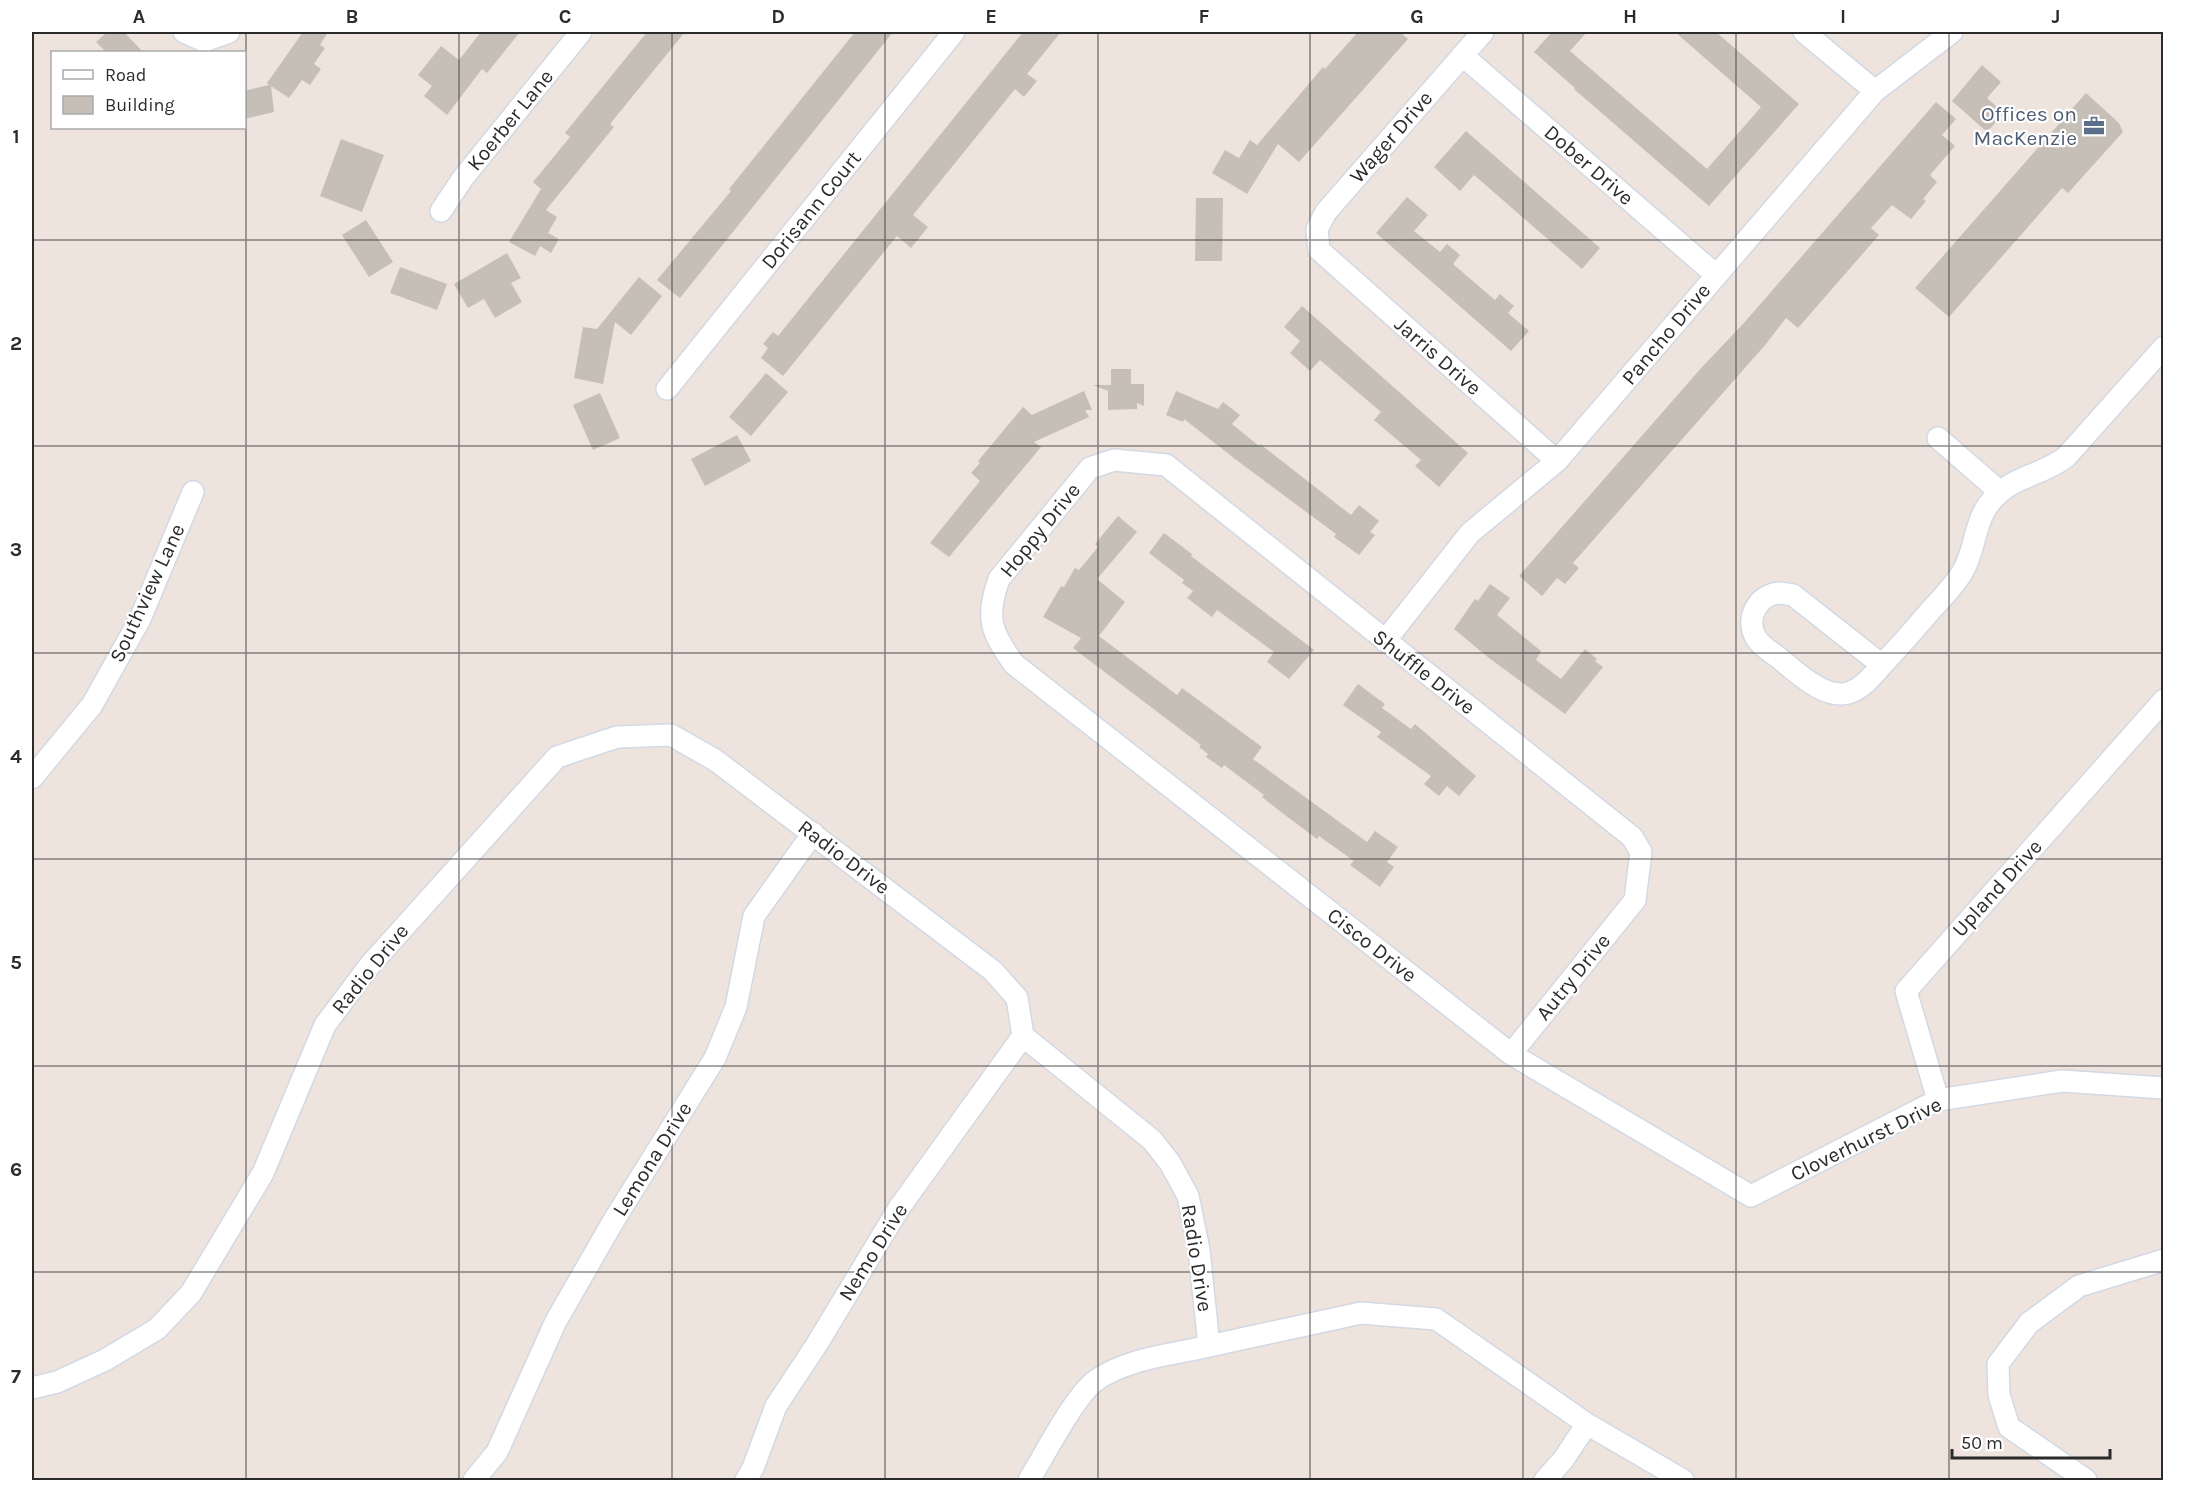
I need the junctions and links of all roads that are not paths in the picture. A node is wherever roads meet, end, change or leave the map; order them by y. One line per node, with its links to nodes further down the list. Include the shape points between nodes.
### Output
1 (184, 32): 2 (street, via 204,41)
2 (229, 32)
3 (581, 32): 10 (street, Koerber Lane, via 463,178)
4 (954, 32): 14 (street, Dorisann Court)
5 (1483, 32): 8 (street, Wager Drive)
6 (1804, 32): 9 (street)
7 (1952, 32): 9 (street, Pancho Drive)
8 (1462, 55): 11 (street, Wager Drive, via 1326,212 1317,229); 12 (street, Dober Drive)
9 (1875, 92): 12 (street, Pancho Drive)
10 (441, 211)
11 (1319, 250): 16 (street, Jarris Drive)
12 (1716, 275): 16 (street, Pancho Drive)
13 (2163, 347): 19 (street, via 2066,457 2054,467)
14 (667, 389)
15 (1938, 438): 19 (street)
16 (1557, 461): 20 (street, Pancho Drive, via 1470,532)
17 (1166, 465): 20 (street, Shuffle Drive); 21 (street, Hoppy Drive, via 1114,460 1089,468 999,579 992,597 991,617 997,640)
18 (193, 492): 24 (street, Southview Lane, via 140,618 92,705)
19 (2000, 492): 22 (street, via 1978,520 1963,571)
20 (1385, 641): 26 (street, Shuffle Drive, via 1632,837 1641,852)
21 (1014, 664): 28 (street, Cisco Drive)
22 (1882, 665): 22 (street, via 1863,686 1850,693 1823,689 1755,638 1753,612 1771,594 1793,595)
23 (2163, 700): 30 (street, Upland Drive, via 1906,991)
24 (32, 778)
25 (813, 833): 27 (street, Radio Drive, via 993,971 1017,998); 34 (street, Radio Drive, via 715,760 671,735 617,737 557,758 370,965 325,1025 263,1173 191,1293 157,1329 67,1378); 36 (street, Lemona Drive, via 754,916 736,1007 715,1058 573,1291 497,1452)
26 (1635, 900): 28 (street, Autry Drive)
27 (1023, 1036): 33 (street, Radio Drive, via 1152,1140 1170,1163 1188,1196 1199,1250); 37 (street, Nemo Drive, via 899,1208 776,1406)
28 (1511, 1054): 31 (street, Cisco Drive)
29 (2163, 1088): 30 (street, Cloverhurst Drive, via 2062,1082)
30 (1938, 1100): 31 (street, Cloverhurst Drive)
31 (1751, 1196)
32 (2163, 1260): 41 (street, via 2079,1286 2029,1323 1998,1364 1999,1395 2009,1428)
33 (1209, 1346): 35 (street, via 1361,1313 1436,1319); 38 (street, via 1126,1365 1094,1382 1073,1407)
34 (32, 1388)
35 (1587, 1424): 39 (street); 40 (street)
36 (474, 1480)
37 (746, 1480)
38 (1029, 1480)
39 (1545, 1480)
40 (1683, 1480)
41 (2086, 1480)

